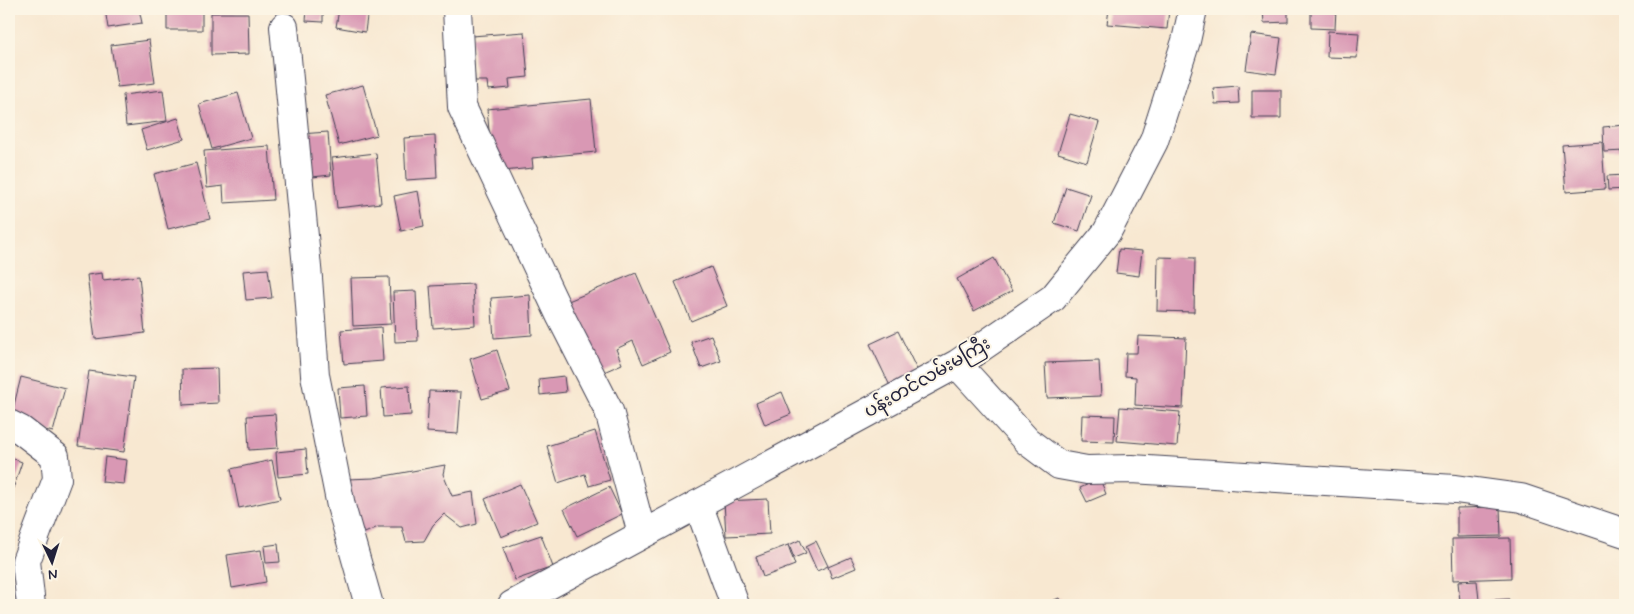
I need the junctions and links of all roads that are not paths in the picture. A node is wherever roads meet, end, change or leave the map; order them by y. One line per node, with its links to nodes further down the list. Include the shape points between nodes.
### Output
1 (457, 9): 8 (street, via 462,107 609,411)
2 (1193, 9): 4 (street, ပန်းတင်လမ်းမကြီး, via 1154,141 1107,232 1053,298)
3 (284, 27): 11 (street, via 315,375 342,506)
4 (957, 364): 6 (street, ပန်းတင်လမ်းမကြီး); 7 (street, via 1027,441 1059,465 1087,470 1132,469 1455,489 1521,498)
5 (9, 424): 10 (street, via 56,456 57,479 26,561)
6 (698, 504): 8 (street, ပန်းတင်လမ်းမကြီး); 12 (street)
7 (1625, 533)
8 (642, 534): 9 (street, ပန်းတင်လမ်းမကြီး)
9 (527, 601)
10 (31, 605)
11 (369, 605)
12 (735, 605)

